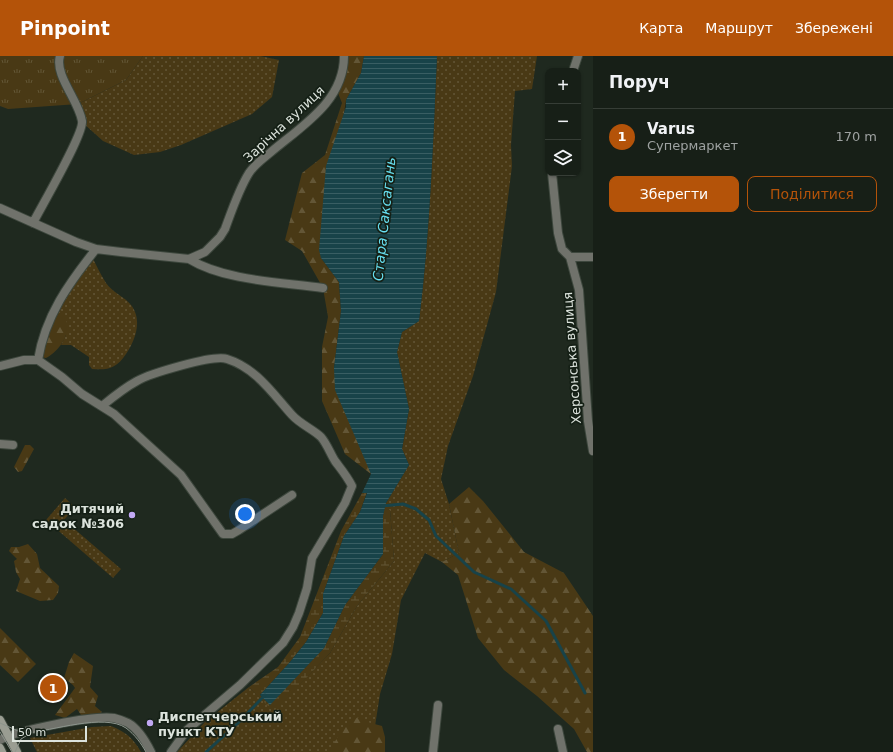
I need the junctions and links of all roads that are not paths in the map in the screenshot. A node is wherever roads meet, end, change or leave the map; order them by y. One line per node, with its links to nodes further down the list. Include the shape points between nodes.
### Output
1 (344, 56): 11 (street, Зарічна вулиця, via 343,74 332,97 258,163 250,173 220,237 206,252)
2 (578, 56): 4 (street)
3 (59, 59): 7 (street, via 83,123)
4 (574, 68)
5 (552, 176): 9 (street, Херсонська вулиця, via 558,233 562,249)
6 (0, 208): 7 (street, Зарічна вулиця)
7 (33, 223): 8 (street, Зарічна вулиця)
8 (96, 249): 11 (street, Зарічна вулиця); 13 (street, via 56,304 44,334)
9 (570, 257): 10 (street); 18 (street, Херсонська вулиця, via 582,305 588,421)
10 (593, 257)
11 (189, 258): 12 (street, Зарічна вулиця, via 201,266 234,276)
12 (323, 288)
13 (38, 360): 14 (street, via 24,360); 15 (street)
14 (0, 366)
15 (102, 406): 19 (street, via 181,475 223,534 232,534 240,530); 29 (street, via 138,381 162,371 210,359 226,358 243,366 269,387 293,416 320,436 352,486 345,503 312,558 307,588 294,627 283,643 240,685 187,730)
16 (0, 444): 17 (street)
17 (13, 444)
18 (593, 451)
19 (292, 495)
20 (438, 705): 30 (street)
21 (0, 720): 23 (main road)
22 (558, 729): 31 (street)
23 (8, 736): 24 (street); 27 (main road); 28 (street, via 92,719 114,718 130,724 142,736)
24 (0, 740)
25 (0, 748): 26 (main road)
26 (2, 752)
27 (17, 752)
28 (151, 752)
29 (171, 752)
30 (433, 752)
31 (564, 752)

